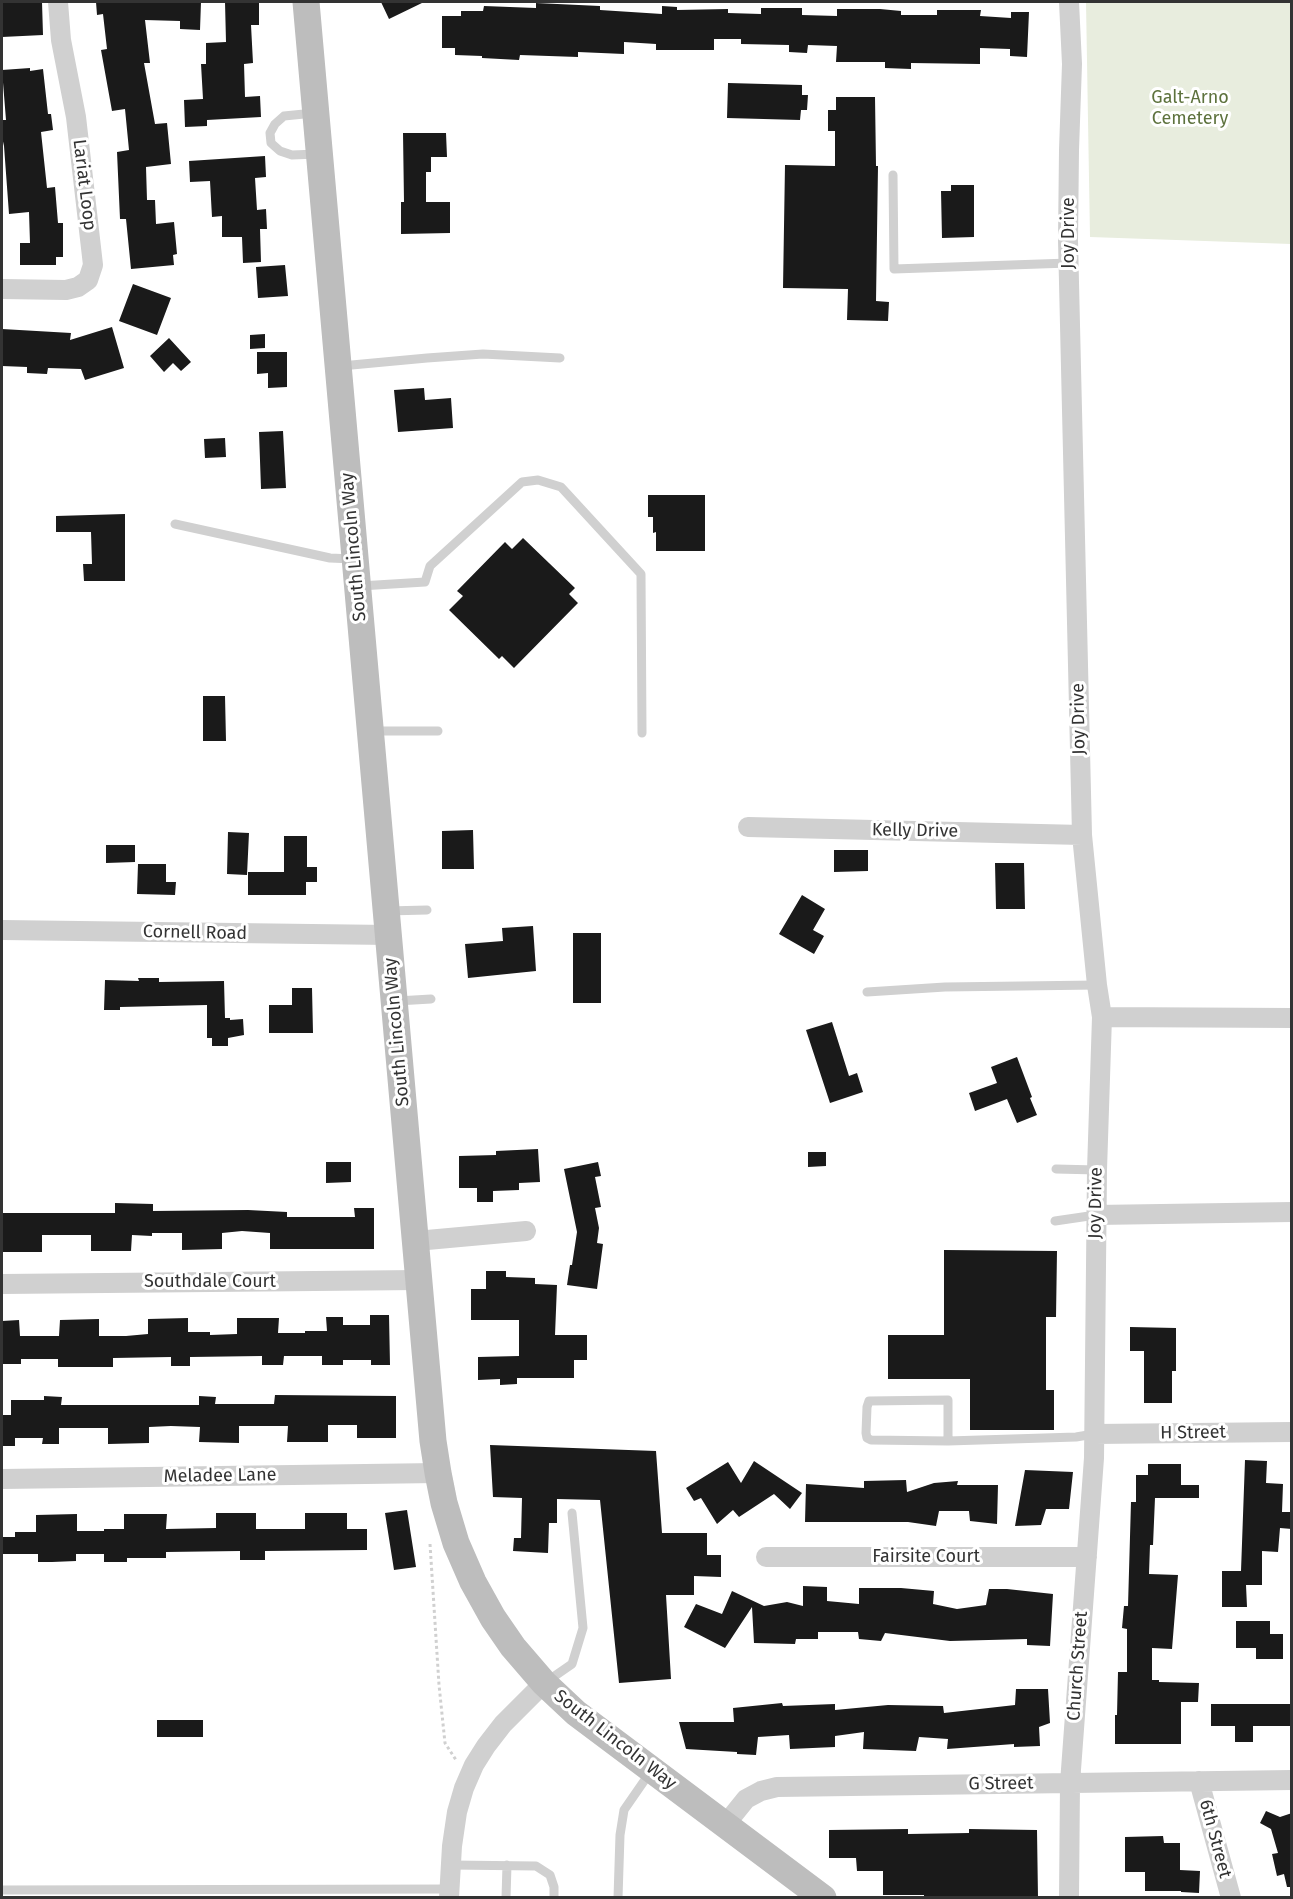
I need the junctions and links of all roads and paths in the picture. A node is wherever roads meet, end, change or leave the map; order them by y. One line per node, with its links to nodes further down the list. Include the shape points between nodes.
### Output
1 (57, 2): 8 (street, Lariat Loop, via 76,117 93,265 88,280 78,287)
2 (306, 2): 4 (main road, South Lincoln Way)
3 (1069, 2): 7 (street, Joy Drive)
4 (316, 113): 5 (main road, South Lincoln Way); 5 (lane, via 284,116 270,133 271,143 291,155)
5 (320, 153): 10 (main road, South Lincoln Way)
6 (893, 176): 7 (lane, via 894,269)
7 (1069, 263): 18 (street, Joy Drive)
8 (2, 290)
9 (560, 358): 10 (lane, via 483,354)
10 (339, 366): 12 (main road, South Lincoln Way)
11 (175, 524): 12 (lane, via 330,558)
12 (355, 559): 13 (main road, South Lincoln Way)
13 (358, 586): 14 (main road, South Lincoln Way); 16 (lane, via 425,582 430,566 522,482 538,480 561,487 641,574)
14 (370, 731): 15 (lane); 20 (main road, South Lincoln Way)
15 (438, 732)
16 (642, 733)
17 (748, 827): 18 (street, Kelly Drive)
18 (1082, 836): 22 (street, Joy Drive)
19 (427, 910): 20 (lane)
20 (388, 923): 21 (street, Cornell Road); 25 (main road, South Lincoln Way)
21 (2, 930)
22 (1097, 985): 23 (lane); 26 (street, Joy Drive)
23 (867, 992)
24 (431, 999): 25 (lane)
25 (394, 1001): 34 (main road, South Lincoln Way)
26 (1102, 1017): 27 (street); 29 (street, Joy Drive)
27 (1292, 1018)
28 (1056, 1169): 29 (lane)
29 (1097, 1170): 31 (street, Joy Drive)
30 (1292, 1212): 31 (street)
31 (1096, 1215): 32 (lane); 38 (street, Joy Drive)
32 (1055, 1221)
33 (526, 1231): 34 (street)
34 (416, 1241): 35 (main road, South Lincoln Way)
35 (419, 1281): 36 (street, Southdale Court); 40 (main road, South Lincoln Way)
36 (2, 1284)
37 (1292, 1432): 38 (street, H Street)
38 (1094, 1434): 39 (lane); 45 (street, Church Street)
39 (948, 1442): 39 (lane, via 871,1440 867,1437 869,1401 948,1400)
40 (438, 1473): 41 (street, Meladee Lane); 46 (main road, South Lincoln Way, via 456,1543 473,1581 513,1647)
41 (2, 1479)
42 (572, 1513): 46 (lane, via 583,1628 572,1664)
43 (430, 1544): 47 (path, via 445,1743)
44 (766, 1557): 45 (street, Fairsite Court)
45 (1086, 1557): 51 (street, Church Street)
46 (544, 1683): 48 (main road, South Lincoln Way, via 576,1713); 54 (street, via 503,1724 474,1765 457,1812)
47 (458, 1763)
48 (652, 1770): 52 (main road, South Lincoln Way); 59 (lane, via 624,1810)
49 (1292, 1780): 50 (street, G Street)
50 (1199, 1781): 51 (street, G Street); 62 (street, 6th Street)
51 (1070, 1783): 52 (street, G Street, via 777,1787 746,1799); 61 (street, Church Street)
52 (725, 1825): 60 (main road, South Lincoln Way)
53 (507, 1865): 54 (lane); 57 (lane); 58 (lane, via 536,1866 550,1875)
54 (451, 1866): 56 (street)
55 (2, 1890): 56 (lane)
56 (449, 1893)
57 (507, 1898)
58 (554, 1898)
59 (618, 1898)
60 (823, 1898)
61 (1069, 1898)
62 (1231, 1898)

